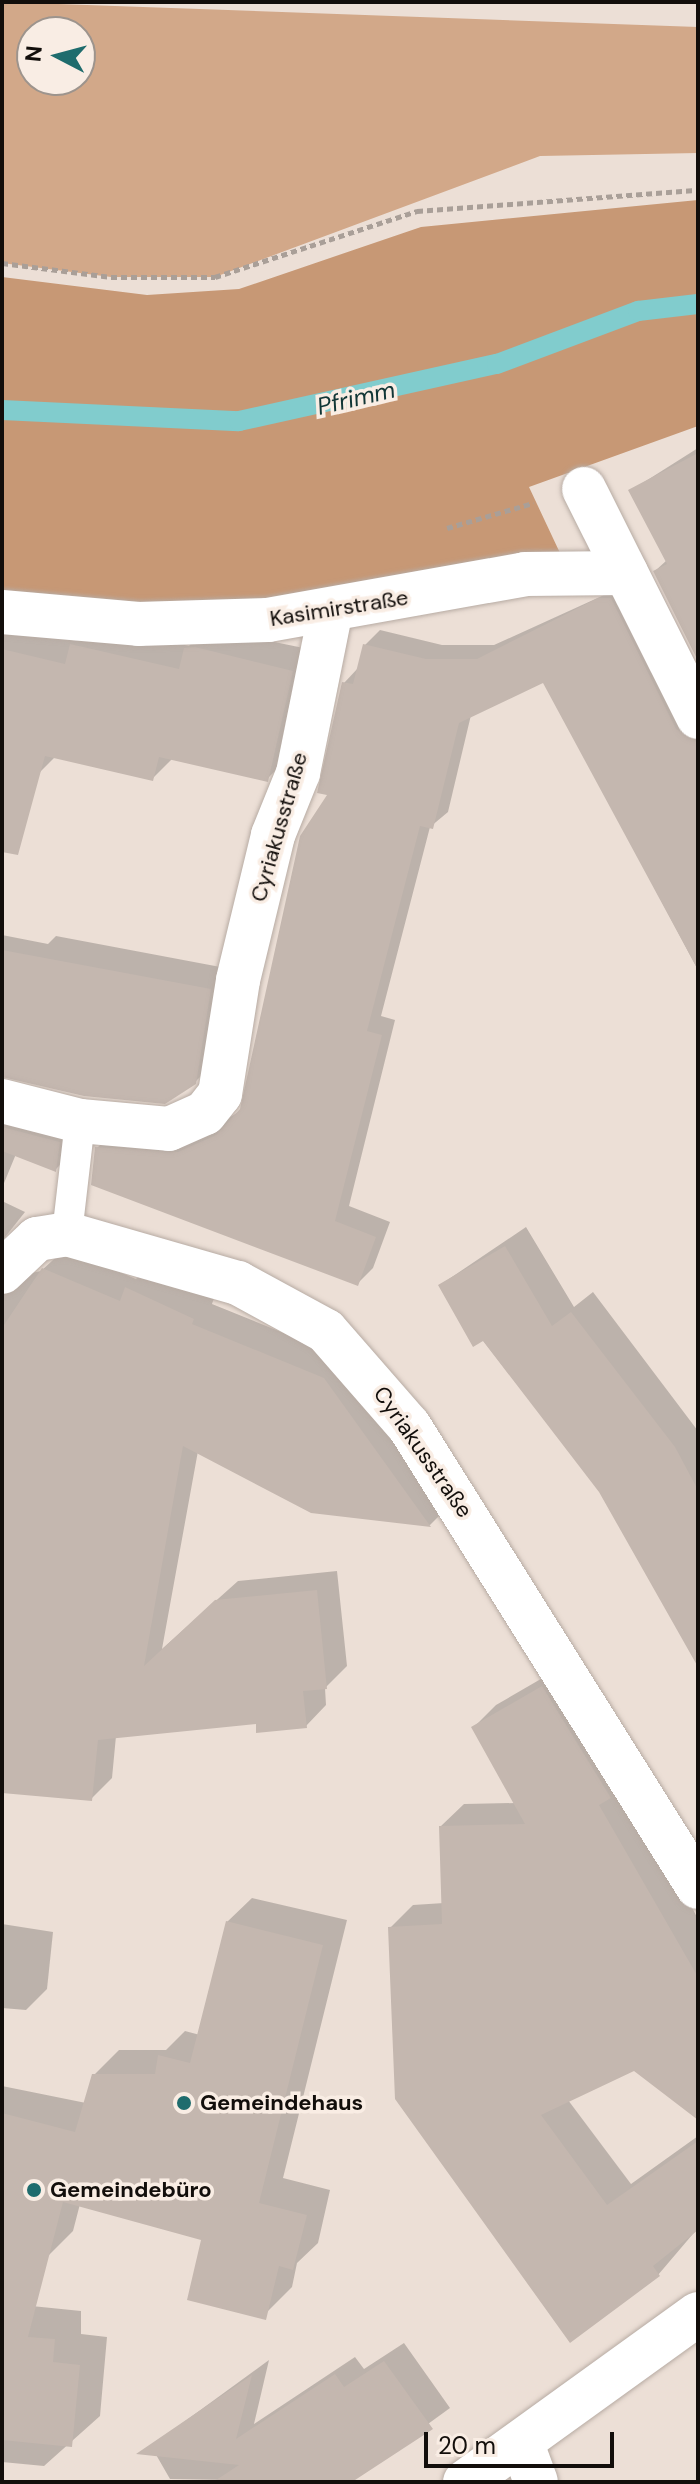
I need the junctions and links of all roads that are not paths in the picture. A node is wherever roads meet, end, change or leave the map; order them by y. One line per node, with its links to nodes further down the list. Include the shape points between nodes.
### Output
1 (584, 489): 2 (street)
2 (626, 573): 4 (street, Kasimirstraße, via 525,574); 5 (street)
3 (2, 612): 4 (street, Kasimirstraße, via 138,624)
4 (330, 614): 7 (street, Cyriakusstraße, via 298,773 273,835 238,980 220,1094 205,1113 169,1129)
5 (698, 717)
6 (2, 1101): 7 (street, Cyriakusstraße)
7 (80, 1121): 8 (lane)
8 (67, 1234): 9 (street, via 37,1239); 10 (street, Cyriakusstraße, via 284,1302 364,1367 471,1521)
9 (2, 1272)
10 (698, 1887)
11 (698, 2314): 12 (street)
12 (529, 2463): 13 (street)
13 (465, 2482)

